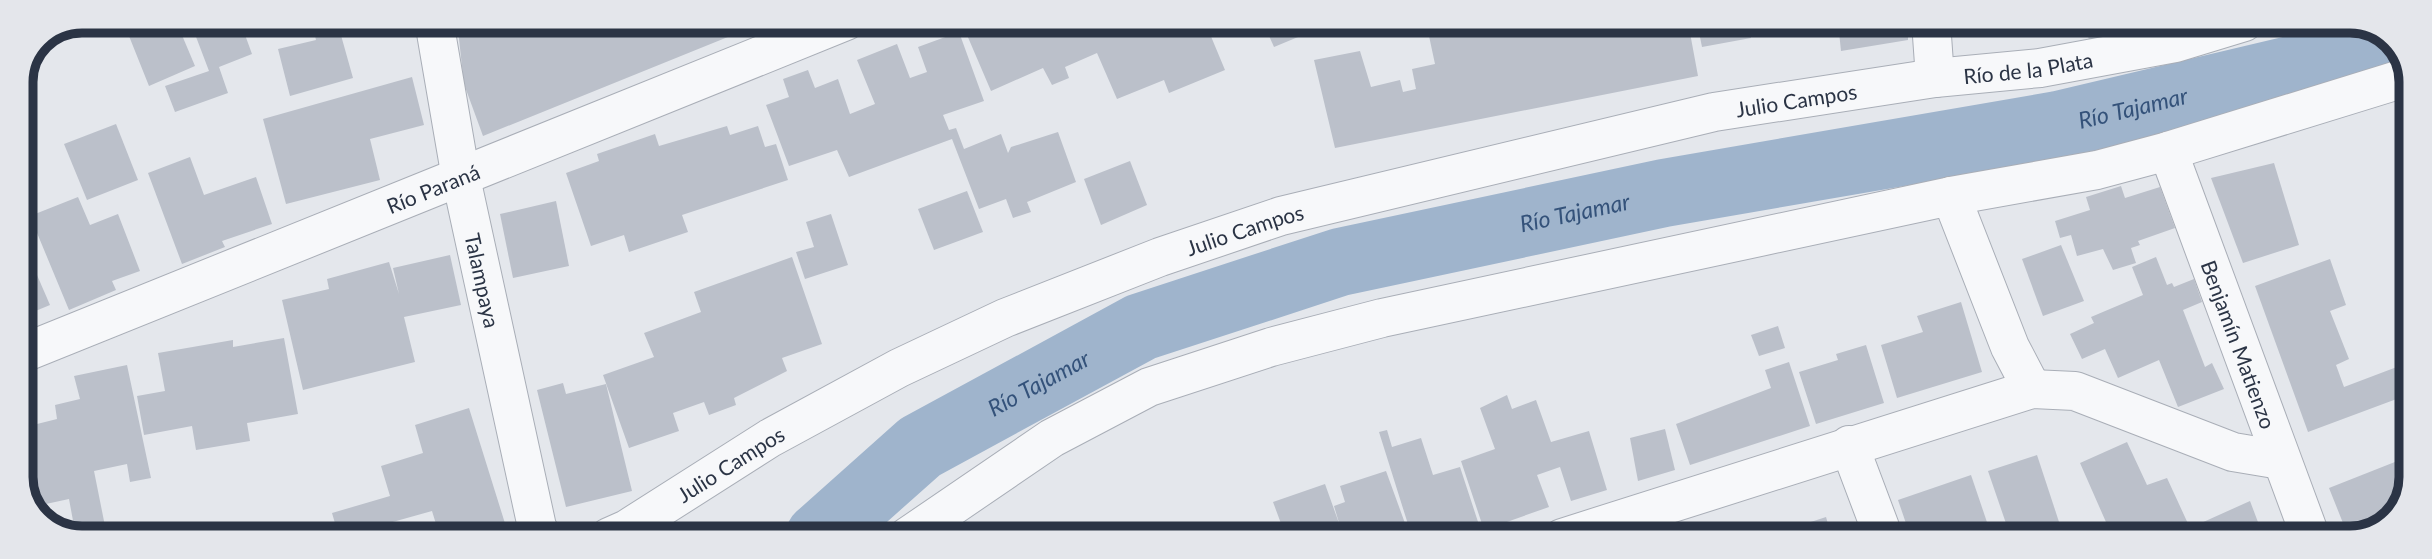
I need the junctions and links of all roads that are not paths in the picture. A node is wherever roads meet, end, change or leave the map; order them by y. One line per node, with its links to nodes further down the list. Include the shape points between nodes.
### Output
1 (436, 33): 8 (street, Talampaya)
2 (817, 33): 8 (street, Río Paraná)
3 (1932, 33): 5 (street)
4 (2208, 33): 5 (street, Río de la Plata, via 2040,68)
5 (1935, 78): 15 (street, Julio Campos, via 1714,112 1282,216 1172,253 1005,318 899,368 770,438)
6 (2399, 79): 7 (street)
7 (2168, 151): 9 (street, via 2097,170); 13 (street, Benjamín Matienzo)
8 (461, 178): 10 (street, Río Paraná); 14 (street, Talampaya)
9 (1951, 196): 11 (street, via 2010,347); 16 (street, via 1382,318 1271,347 1161,383 1052,438)
10 (33, 349)
11 (2032, 389): 12 (street); 13 (street, via 2075,391 2233,452)
12 (1849, 445): 17 (street); 18 (street)
13 (2281, 460): 19 (street, Benjamín Matienzo)
14 (537, 526)
15 (632, 526)
16 (923, 526)
17 (1599, 526)
18 (1880, 526)
19 (2306, 526)

